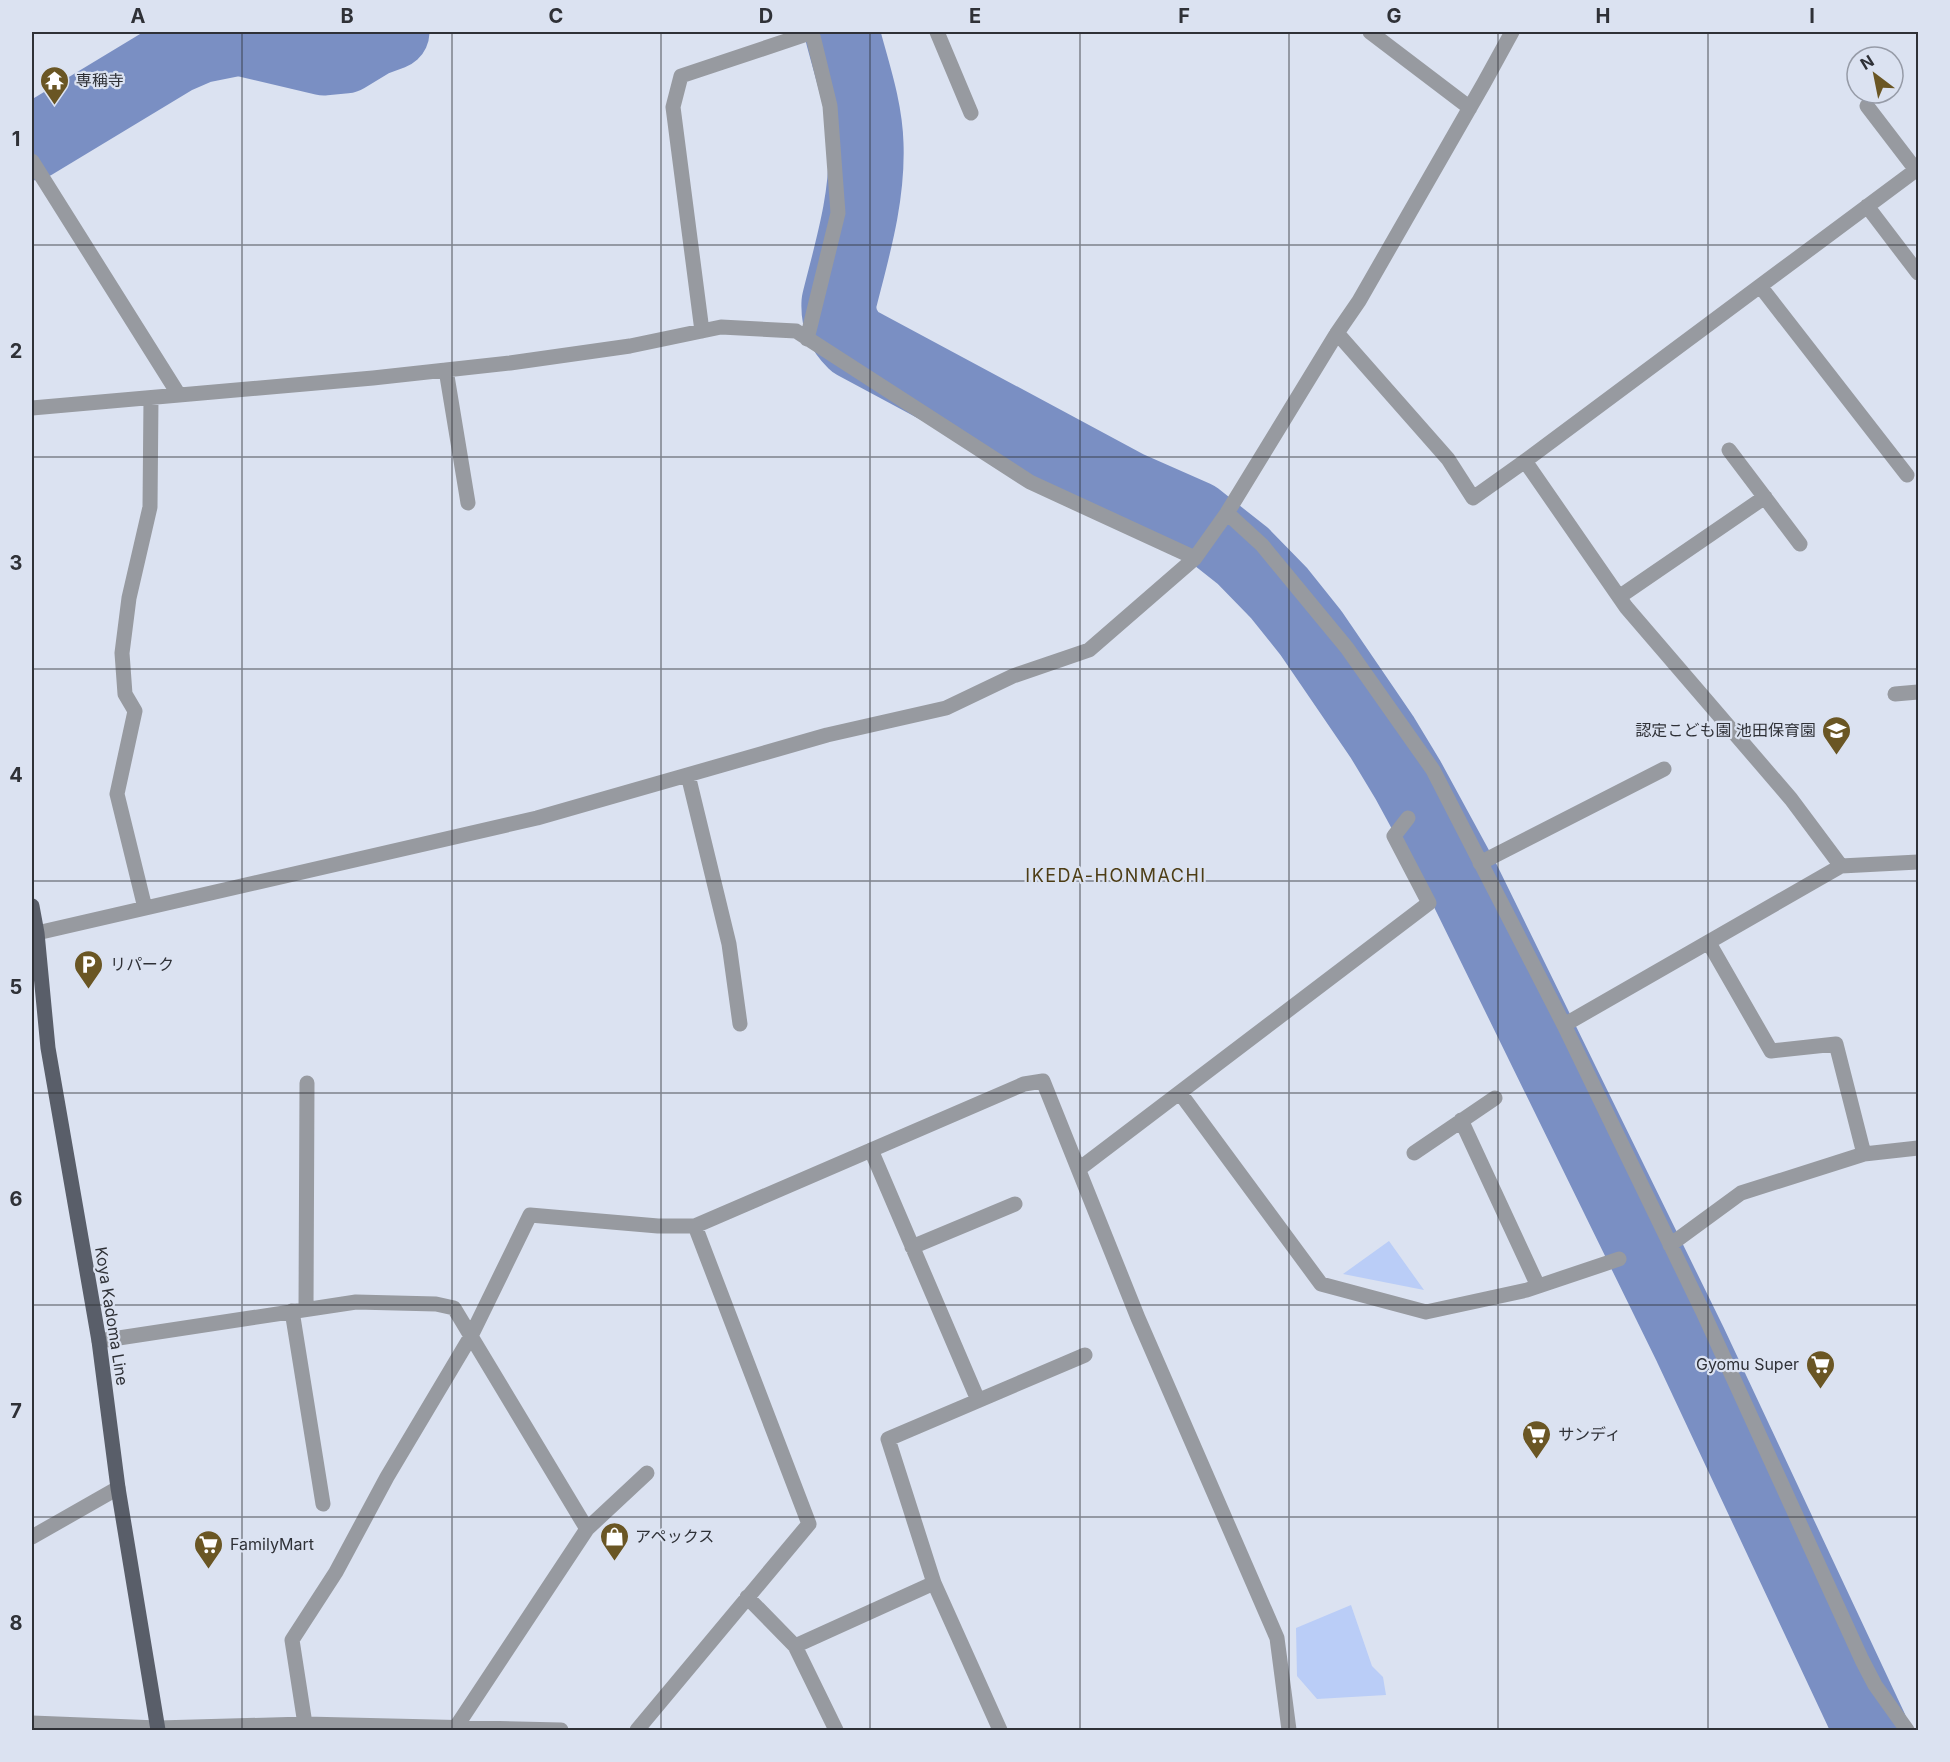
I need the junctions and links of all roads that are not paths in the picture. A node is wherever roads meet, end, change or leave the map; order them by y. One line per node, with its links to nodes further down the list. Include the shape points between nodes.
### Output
1 (812, 32): 12 (street, via 681,76 673,107); 14 (street, via 830,106 838,213)
2 (937, 32): 7 (street)
3 (1370, 32): 6 (street)
4 (1512, 32): 6 (street)
5 (1867, 106): 9 (street, via 1916,170)
6 (1470, 108): 13 (street, via 1359,302)
7 (971, 113)
8 (32, 161): 16 (street)
9 (1867, 206): 10 (street); 11 (street)
10 (1918, 273)
11 (1760, 286): 20 (street); 21 (street)
12 (702, 331): 14 (street, via 721,327 796,331); 15 (street, via 630,346)
13 (1337, 333): 20 (street, via 1448,459 1473,498); 24 (street)
14 (807, 339): 26 (street, via 1030,482)
15 (446, 370): 16 (street); 23 (street)
16 (179, 395): 17 (street)
17 (151, 398): 18 (street); 37 (street, via 150,507 129,598 122,652 125,694 135,711 117,794)
18 (32, 408)
19 (1729, 450): 22 (street)
20 (1526, 461): 27 (street)
21 (1907, 475)
22 (1765, 496): 25 (street); 27 (street)
23 (468, 503)
24 (1226, 515): 26 (street); 34 (street, via 1262,546 1347,648 1433,770)
25 (1800, 544)
26 (1195, 558): 31 (street, via 1089,650 1013,676 946,708 827,735)
27 (1619, 597): 35 (street, via 1791,800)
28 (1918, 692): 29 (street)
29 (1895, 694)
30 (1664, 769): 34 (street)
31 (688, 776): 37 (street, via 537,818); 40 (street, via 729,944)
32 (1408, 818): 43 (street, via 1394,836 1429,903)
33 (1918, 862): 35 (street)
34 (1480, 863): 41 (street)
35 (1841, 866): 39 (street)
36 (32, 906): 38 (main road, Koya Kadoma Line)
37 (145, 908): 38 (street)
38 (37, 933): 59 (main road, Koya Kadoma Line, via 48,1048)
39 (1709, 943): 41 (street); 49 (street, via 1771,1051 1836,1044)
40 (740, 1024)
41 (1564, 1025): 53 (street)
42 (307, 1083): 57 (street)
43 (1180, 1093): 50 (street); 56 (street, via 1321,1284 1426,1312)
44 (1495, 1098): 45 (street)
45 (1461, 1120): 48 (street); 56 (street)
46 (1918, 1148): 49 (street)
47 (871, 1150): 50 (street, via 1024,1084 1043,1081); 52 (street); 54 (street)
48 (1414, 1153)
49 (1864, 1154): 53 (street, via 1741,1193)
50 (1079, 1169): 78 (street, via 1138,1318 1277,1638)
51 (1015, 1204): 54 (street)
52 (695, 1226): 58 (street, via 530,1215); 68 (street, via 809,1524)
53 (1670, 1245): 79 (street, via 1862,1660)
54 (912, 1247): 61 (street)
55 (1619, 1259): 56 (street)
56 (1538, 1286)
57 (299, 1310): 58 (street, via 356,1302 436,1304 454,1308); 59 (street); 64 (street)
58 (471, 1336): 65 (street); 71 (street, via 336,1572 292,1640)
59 (99, 1341): 63 (main road, Koya Kadoma Line)
60 (1085, 1354): 61 (street)
61 (978, 1400): 67 (street, via 888,1439)
62 (647, 1473): 65 (street)
63 (118, 1488): 66 (street); 73 (main road, Koya Kadoma Line)
64 (323, 1504)
65 (587, 1529): 72 (street)
66 (32, 1537)
67 (934, 1583): 69 (street); 77 (street)
68 (747, 1597): 69 (street); 75 (street)
69 (795, 1646): 76 (street)
70 (32, 1723): 73 (street)
71 (305, 1724): 72 (street); 73 (street)
72 (456, 1727): 74 (street)
73 (158, 1729)
74 (561, 1731)
75 (637, 1731)
76 (836, 1731)
77 (1000, 1731)
78 (1289, 1731)
79 (1907, 1731)

